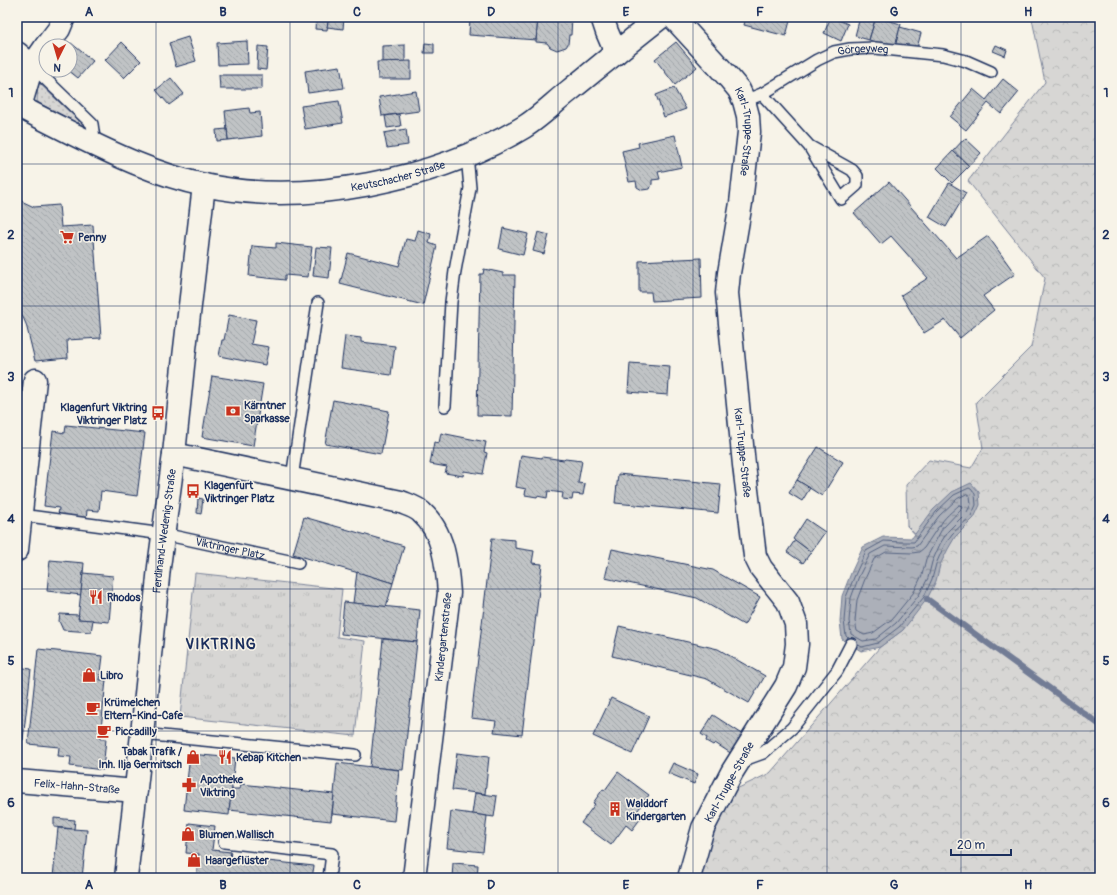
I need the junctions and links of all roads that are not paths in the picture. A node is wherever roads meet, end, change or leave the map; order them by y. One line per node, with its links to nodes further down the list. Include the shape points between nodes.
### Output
1 (64, 17): 5 (street)
2 (602, 17): 7 (street)
3 (661, 17): 7 (street, Keutschacher Straße)
4 (674, 17): 10 (street, Karl-Truppe-Straße, via 739,90)
5 (52, 38)
6 (38, 51): 8 (street)
7 (616, 53): 14 (street, Keutschacher Straße, via 526,125)
8 (24, 60): 11 (street); 12 (lane, via 92,124)
9 (991, 72): 10 (lane, Görgeyweg, via 966,61 943,55 875,48 850,49 834,52 817,60)
10 (753, 98): 13 (lane); 28 (street, Karl-Truppe-Straße, via 748,116 749,132 741,203 727,293 755,556 761,568 788,602 796,624 797,644 794,667 786,686)
11 (19, 106): 12 (street, Keutschacher Straße)
12 (95, 145): 15 (street, Keutschacher Straße, via 165,174)
13 (809, 146): 13 (lane, via 852,170 857,176 857,185 841,199)
14 (467, 155): 15 (street, Keutschacher Straße, via 425,170 346,188 250,192); 18 (lane, via 470,188 451,302)
15 (204, 185): 19 (street, Ferdinand-Wedenig-Straße)
16 (318, 303): 20 (lane)
17 (35, 380): 21 (street)
18 (445, 406)
19 (174, 454): 20 (street, Kindergartenstraße); 22 (street, Ferdinand-Wedenig-Straße)
20 (292, 478): 34 (street, Kindergartenstraße, via 401,502 420,511 431,522 443,546 449,593)
21 (21, 515): 22 (lane, Viktringer Platz); 23 (street)
22 (163, 534): 24 (lane, Viktringer Platz); 26 (street, Ferdinand-Wedenig-Straße)
23 (17, 550)
24 (298, 563)
25 (851, 644): 28 (lane, via 837,672 792,728 763,753)
26 (142, 734): 27 (lane); 30 (street, Ferdinand-Wedenig-Straße)
27 (355, 755)
28 (739, 762): 35 (street, Karl-Truppe-Straße, via 703,828)
29 (17, 781): 30 (street, Felix-Hahn-Straße)
30 (136, 791): 32 (street, Ferdinand-Wedenig-Straße)
31 (224, 842): 33 (lane, via 332,854)
32 (126, 878)
33 (329, 878)
34 (414, 878)
35 (689, 878)

